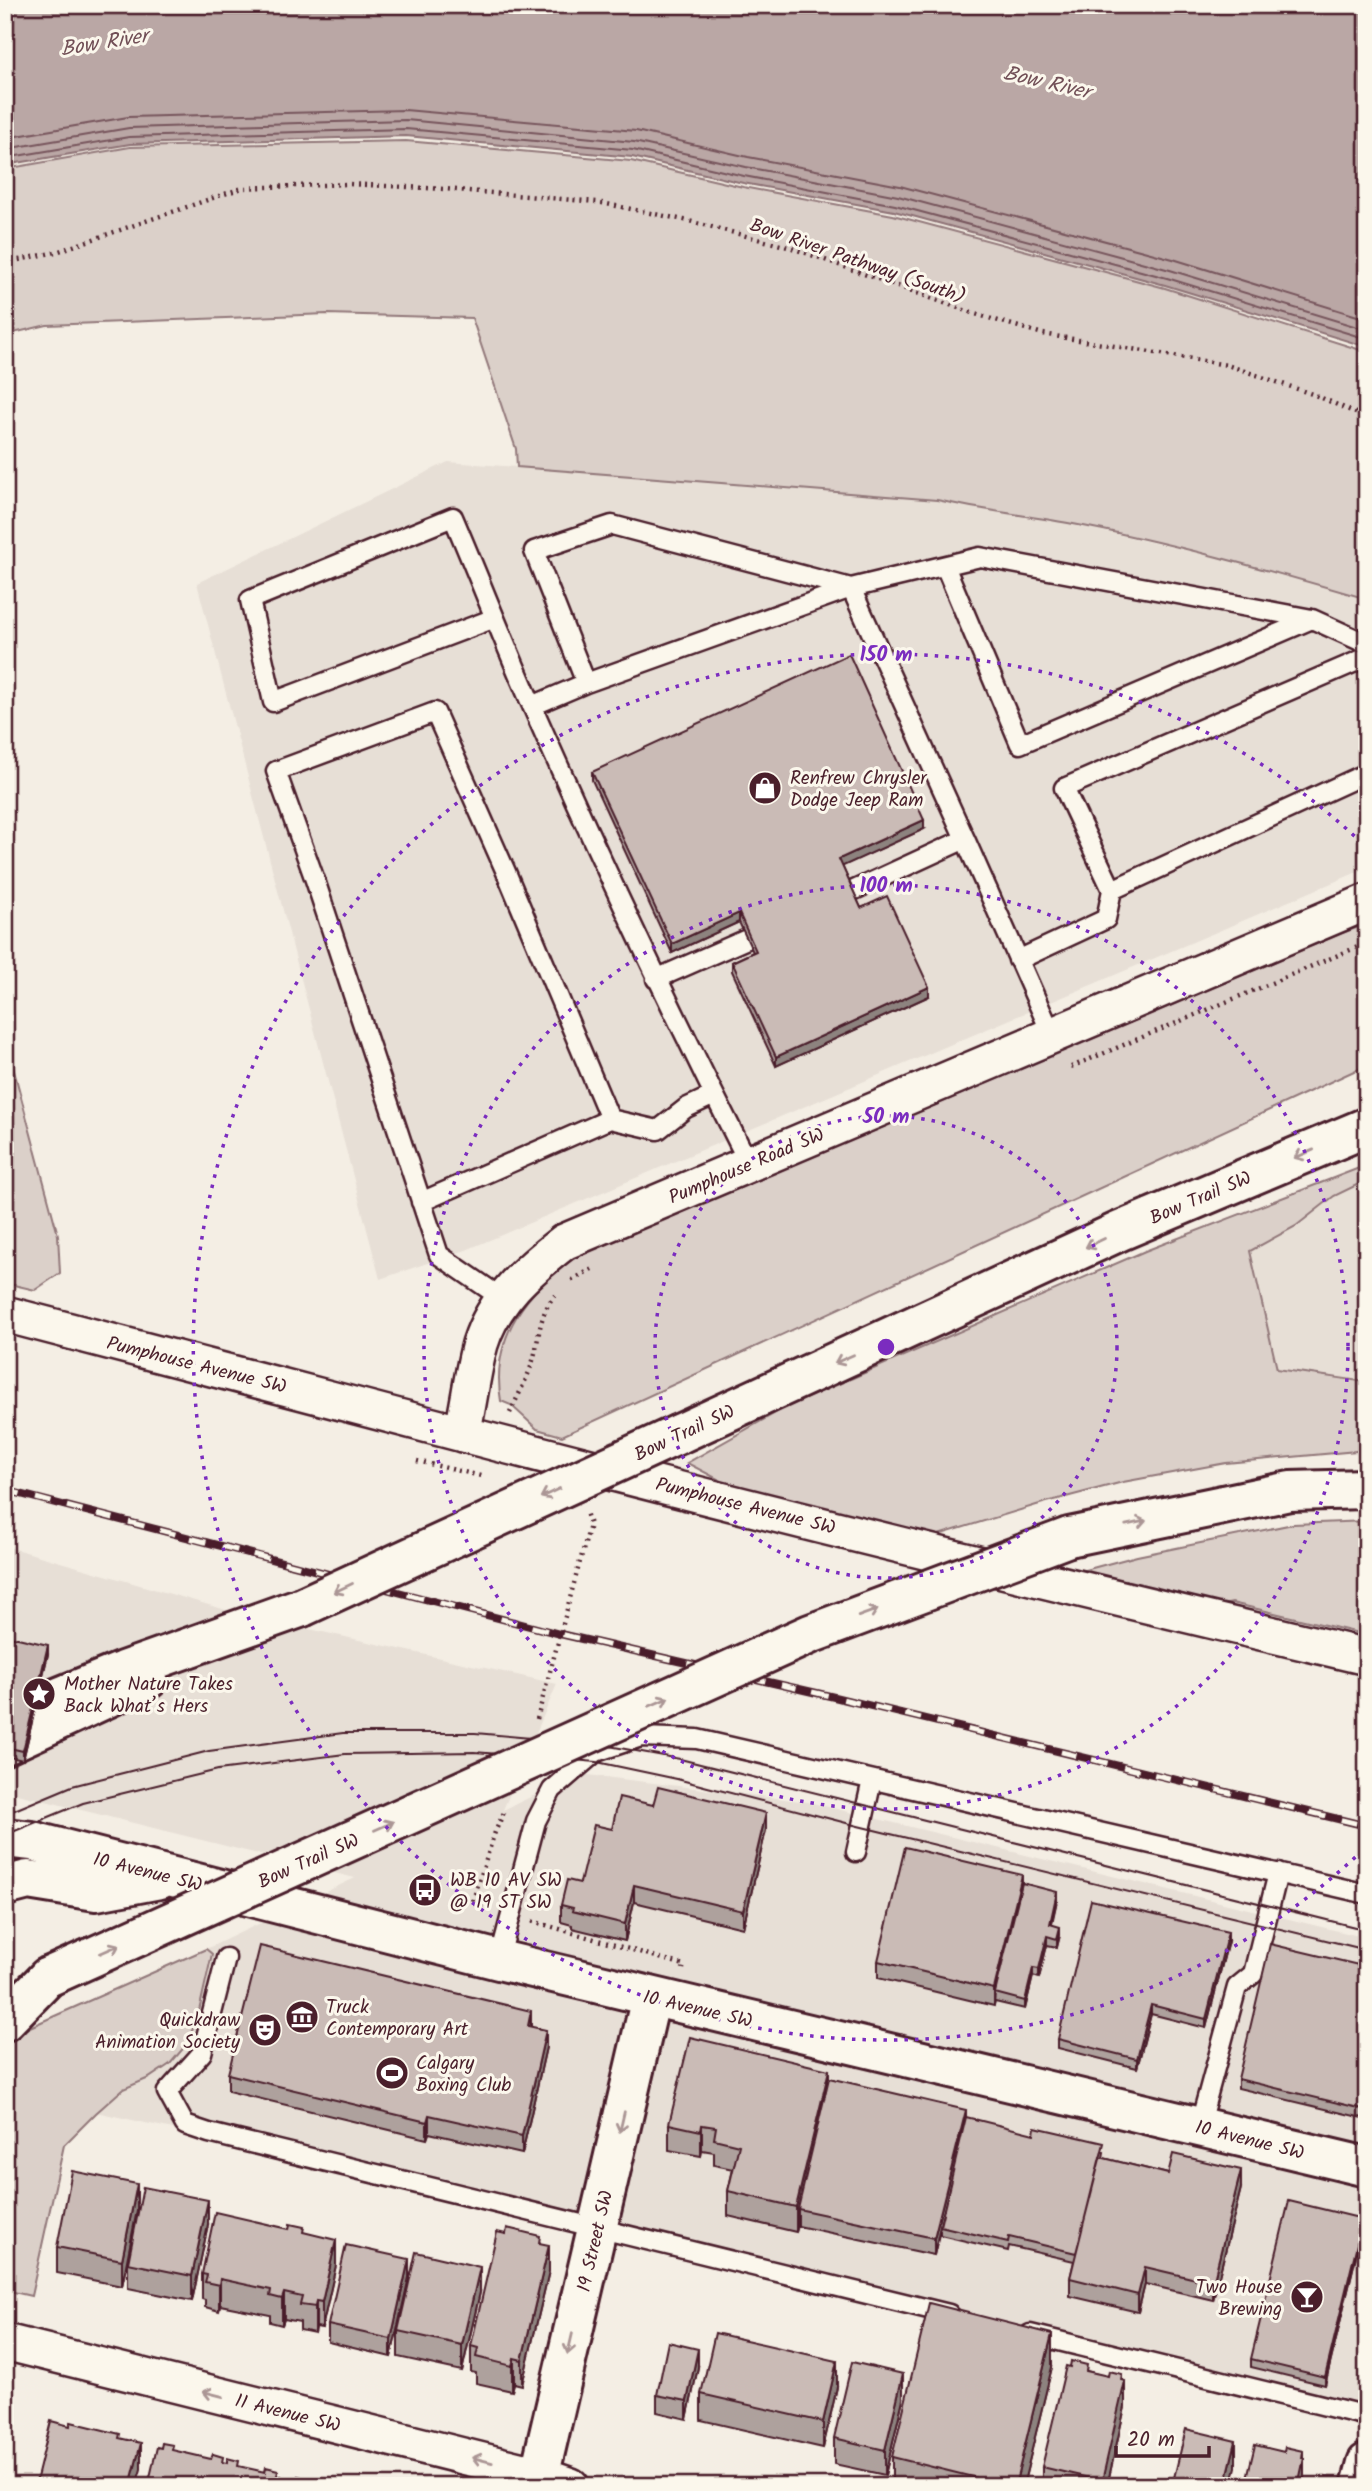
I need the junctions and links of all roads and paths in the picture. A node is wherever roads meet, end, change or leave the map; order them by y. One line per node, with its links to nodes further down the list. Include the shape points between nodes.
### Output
1 (5, 262): 2 (path, Bow River Pathway (South), via 56,252 242,188 348,184 597,202 792,248 1043,334 1227,365)
2 (1367, 418)
3 (945, 566): 4 (lane); 6 (lane, via 980,557); 6 (lane, via 1020,744)
4 (851, 589): 9 (lane); 9 (lane, via 612,525 534,551); 12 (lane)
5 (495, 618): 5 (lane, via 453,517 250,600 272,702); 10 (lane)
6 (1312, 619): 7 (lane)
7 (1367, 644)
8 (1367, 657): 13 (lane, via 1064,788)
9 (586, 683): 10 (lane)
10 (532, 706): 19 (lane)
11 (1367, 773): 13 (lane)
12 (965, 839): 14 (lane); 18 (lane)
13 (1112, 890): 18 (lane, via 1106,919)
14 (850, 892)
15 (1367, 902): 20 (street, Pumphouse Road SW)
16 (747, 939): 19 (lane)
17 (1367, 943): 21 (path)
18 (1018, 960): 20 (lane)
19 (656, 979): 22 (lane)
20 (1052, 1035): 25 (street, Pumphouse Road SW)
21 (1062, 1070)
22 (715, 1095): 23 (lane, via 686,1108 658,1130); 25 (lane)
23 (610, 1119): 26 (lane); 26 (lane, via 436,712 276,771)
24 (1367, 1127): 34 (main road, Bow Trail SW, one-way to 34, bridge, via 1120,1231)
25 (749, 1164): 28 (street, Pumphouse Road SW, via 564,1242 536,1263)
26 (421, 1202): 28 (lane, via 439,1255)
27 (602, 1263): 30 (path, via 564,1285 547,1306 534,1359)
28 (503, 1299): 31 (street, Pumphouse Road SW, via 480,1344)
29 (5, 1314): 31 (street, Pumphouse Avenue SW)
30 (509, 1415)
31 (462, 1434): 35 (street, Pumphouse Avenue SW)
32 (1367, 1489): 51 (main road, Bow Trail SW, one-way to 32, bridge, via 810,1634 1069,1537 1290,1491)
33 (584, 1505): 37 (path, via 590,1525)
34 (302, 1607): 36 (main road, via 122,1671); 38 (main road, Bow Trail SW)
35 (1367, 1657)
36 (5, 1719)
37 (535, 1727)
38 (5, 1745)
39 (872, 1780): 42 (lane); 43 (lane); 47 (lane, via 696,1739 641,1737 596,1752 552,1790 536,1821)
40 (506, 1806): 47 (path, via 472,1903)
41 (12, 1840): 44 (main road, 10 Avenue SW)
42 (856, 1852)
43 (1278, 1873): 46 (lane); 55 (lane, via 1253,1974 1237,1987)
44 (172, 1877): 45 (main road, via 96,1891 28,1880); 49 (main road, 10 Avenue SW)
45 (5, 1886)
46 (1367, 1894)
47 (510, 1914): 49 (lane); 50 (path)
48 (226, 1958): 57 (lane, via 202,2053 167,2092 185,2124)
49 (499, 1960): 53 (main road, 10 Avenue SW)
50 (684, 1965)
51 (48, 1978): 52 (main road, Bow Trail SW); 54 (main road)
52 (5, 1995)
53 (651, 1997): 55 (main road, 10 Avenue SW); 57 (main road, 19 Street SW, one-way to 57)
54 (5, 2021)
55 (1199, 2127): 56 (main road, 10 Avenue SW)
56 (1367, 2167)
57 (597, 2227): 58 (lane); 63 (main road, 19 Street SW, one-way to 63)
58 (971, 2320)
59 (1012, 2330): 61 (lane)
60 (5, 2342): 63 (street, 11 Avenue SW, one-way to 60)
61 (1367, 2416)
62 (1367, 2463): 64 (main road)
63 (549, 2482)
64 (1361, 2486)

